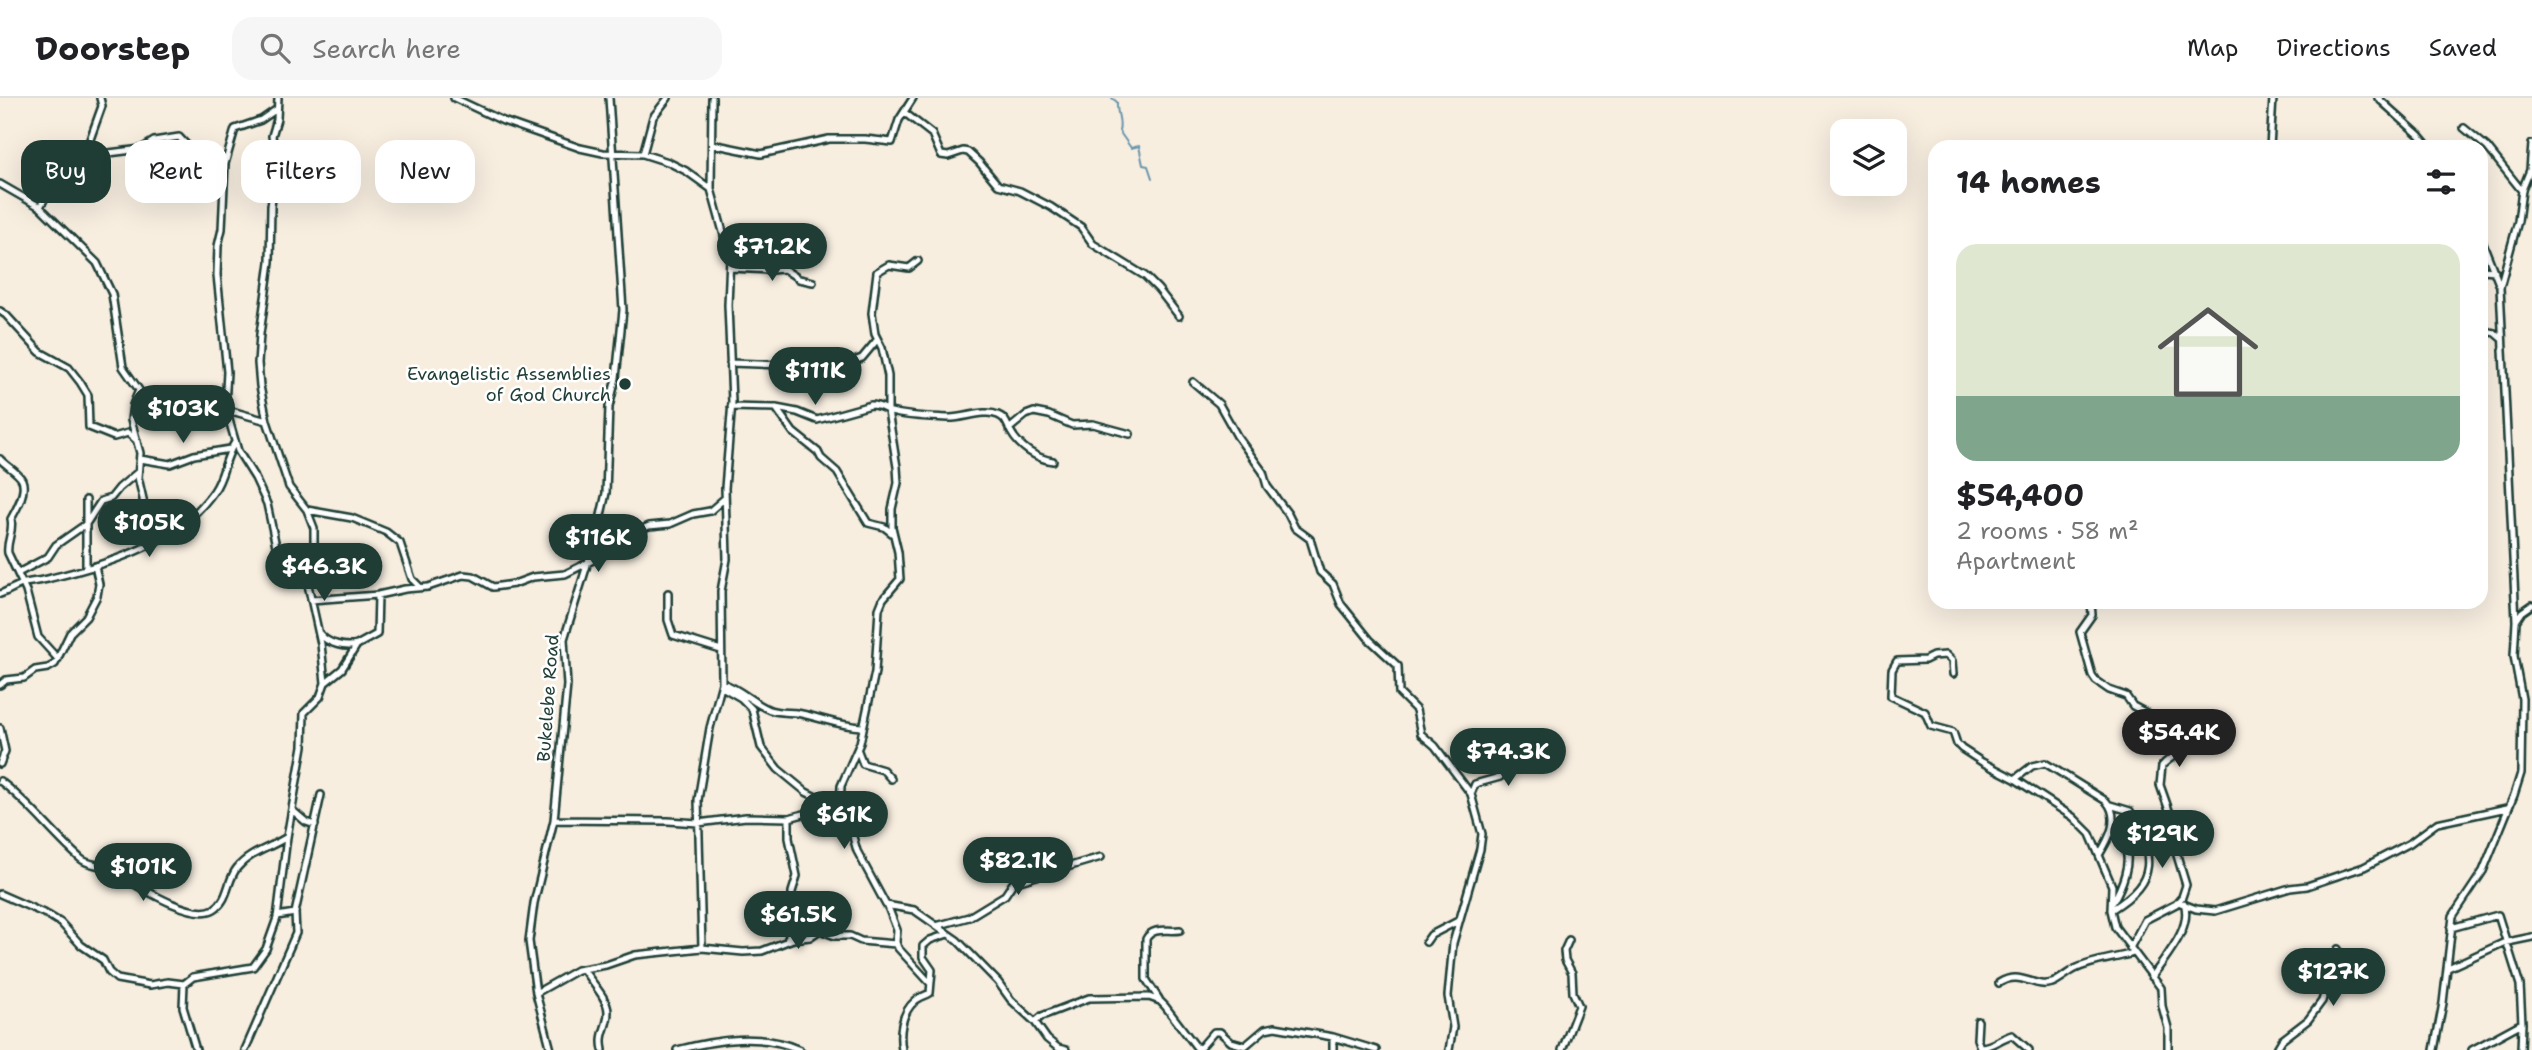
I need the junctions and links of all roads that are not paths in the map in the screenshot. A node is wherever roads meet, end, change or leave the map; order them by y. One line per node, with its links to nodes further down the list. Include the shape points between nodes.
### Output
1 (100, 98): 13 (street, via 102,106)
2 (278, 98): 10 (street)
3 (454, 98): 22 (street, via 531,132 595,152)
4 (609, 98): 22 (street, Bukelebe Road)
5 (668, 98): 23 (street, via 653,117)
6 (712, 98): 19 (street)
7 (913, 98): 11 (street)
8 (2273, 98): 16 (street)
9 (2378, 98): 17 (street)
10 (277, 108): 24 (street, via 259,121 235,129); 50 (street, via 272,136 277,163 270,262 258,363)
11 (905, 113): 19 (street, via 892,142 830,139 761,154); 39 (street, via 932,134 941,155 968,152 998,186 1051,206 1082,227 1093,244 1150,281)
12 (2464, 128): 18 (street)
13 (91, 140)
14 (160, 140): 15 (street)
15 (182, 140)
16 (2270, 140)
17 (2424, 140)
18 (2478, 140)
19 (712, 144): 26 (street)
20 (2532, 144): 27 (street)
21 (2488, 149): 27 (street)
22 (614, 153): 23 (street); 68 (street, Bukelebe Road, via 623,310 609,407 606,493)
23 (643, 154): 26 (street, via 677,165)
24 (227, 156)
25 (0, 184): 30 (street)
26 (711, 189): 33 (street, via 728,244)
27 (2522, 191): 37 (street)
28 (42, 203): 30 (street)
29 (223, 203): 49 (street, via 218,275)
30 (40, 207): 45 (street, via 97,262 112,294 123,367)
31 (2488, 254): 35 (street)
32 (918, 261): 42 (street, via 910,268 889,265 876,273 872,313)
33 (730, 268): 36 (street, via 784,269); 43 (street)
34 (2488, 270): 35 (street)
35 (2496, 271): 37 (street)
36 (813, 282)
37 (2500, 287): 41 (street)
38 (0, 311): 53 (street, via 43,354 72,371 87,391 89,427 114,437 128,433)
39 (1179, 316)
40 (2488, 331): 41 (street)
41 (2502, 339): 81 (street)
42 (877, 340): 43 (street, via 862,358 839,367); 48 (street, via 888,376)
43 (730, 363): 46 (street)
44 (1193, 382): 98 (street, via 1219,404 1295,528 1311,540 1320,572 1333,584 1341,604 1398,666 1399,693 1416,710 1421,734)
45 (139, 392): 49 (street); 53 (street, via 131,420)
46 (732, 407): 47 (street); 60 (street)
47 (776, 408): 48 (street, via 815,420 868,405); 64 (street, via 793,432 837,472 868,523)
48 (888, 411): 51 (street, via 952,418 994,414 1003,418); 64 (street, via 898,474 892,509)
49 (227, 413): 50 (street); 54 (street)
50 (267, 421): 62 (street, via 289,487)
51 (1009, 429): 52 (street, via 1034,411 1072,425 1093,424); 58 (street, via 1034,455)
52 (1130, 434)
53 (137, 441): 57 (street)
54 (234, 442): 55 (street); 71 (street, via 264,495 282,566 294,574)
55 (230, 449): 57 (street, via 170,464); 67 (street, via 220,481 199,510)
56 (0, 459): 65 (street, via 22,481)
57 (140, 459): 59 (street)
58 (1053, 461)
59 (138, 472): 63 (street, via 111,499 101,501); 67 (street)
60 (725, 498): 68 (street, via 709,511 635,532); 84 (street, via 728,550 721,590)
61 (86, 500): 63 (street)
62 (307, 510): 71 (street, via 315,534); 74 (street, via 357,520 393,537 400,543 413,582)
63 (86, 524): 70 (street); 72 (street, via 56,545 48,557)
64 (894, 534): 90 (street, via 900,579 879,609 875,672)
65 (11, 537): 66 (street); 72 (street, via 8,550)
66 (0, 539)
67 (152, 543): 69 (street)
68 (587, 563): 74 (street, via 565,574 494,587 466,575); 105 (street, Bukelebe Road, via 564,639 567,685)
69 (95, 566): 70 (street); 85 (street, via 97,596)
70 (86, 568): 73 (street)
71 (308, 572): 78 (street)
72 (18, 573): 73 (street)
73 (22, 584): 76 (street); 85 (street, via 39,640)
74 (421, 587): 77 (street)
75 (668, 593): 84 (street, via 673,635)
76 (0, 594)
77 (378, 595): 78 (street); 83 (street, via 377,634)
78 (311, 600): 82 (street)
79 (2532, 606): 81 (street)
80 (2092, 609): 113 (street, via 2080,632 2093,678 2148,713 2175,747 2175,755 2162,766 2160,785 2185,881)
81 (2516, 621): 101 (street, via 2522,763)
82 (318, 631): 83 (street, via 325,640); 87 (street)
83 (357, 645): 87 (street, via 342,669)
84 (721, 650): 89 (street)
85 (58, 659): 88 (street, via 48,668)
86 (1953, 674): 96 (street, via 1946,654 1897,661 1891,695 1925,712 1931,726 1953,732 1962,749)
87 (325, 683): 102 (street, via 319,698 304,713)
88 (0, 685)
89 (722, 685): 90 (street, via 736,688 771,710); 103 (street, via 752,709 761,747 778,769); 106 (street, via 705,753)
90 (862, 727): 92 (street)
91 (0, 728): 94 (street, via 5,751)
92 (858, 748): 95 (street, via 863,765 880,768); 103 (street, via 843,778)
93 (1511, 759): 98 (street, via 1500,777 1475,784)
94 (0, 764)
95 (891, 779)
96 (2015, 779): 100 (street, via 2045,763); 110 (street, via 2073,817 2090,834)
97 (0, 781): 109 (street, via 81,859 194,911 216,908 237,867)
98 (1471, 794): 118 (street, via 1482,837)
99 (321, 795): 107 (street)
100 (2110, 805): 108 (street); 115 (street, via 2130,810 2145,839 2149,865 2132,896)
101 (2507, 808): 113 (street, via 2437,823 2364,867 2307,886 2215,911); 120 (street, via 2483,871 2454,913)
102 (292, 810): 107 (street); 109 (street)
103 (840, 811): 104 (street); 114 (street, via 848,819 858,851)
104 (789, 818): 106 (street); 125 (street, via 797,876)
105 (554, 820): 106 (street); 138 (street, Bukelebe Road, via 530,928)
106 (698, 823): 129 (street)
107 (315, 825): 116 (street)
108 (2113, 832): 110 (street); 115 (street, via 2127,858)
109 (287, 837): 117 (street)
110 (2099, 855): 115 (street, via 2112,886)
111 (1101, 857): 119 (street, via 1013,883 1005,895 969,917)
112 (0, 894): 136 (street, via 61,923 103,960 117,979 150,985)
113 (2181, 901): 131 (street, via 2145,920); 134 (street, via 2186,912 2181,932)
114 (888, 907): 119 (street, via 914,910); 128 (street, via 897,930)
115 (2111, 907): 131 (street, via 2115,927)
116 (295, 913): 117 (street); 148 (street, via 295,937)
117 (277, 916): 136 (street, via 257,963 193,977)
118 (1460, 920): 126 (street); 157 (street, via 1448,996 1453,1027)
119 (936, 926): 122 (street)
120 (2451, 929): 127 (street, via 2497,914); 132 (street)
121 (1180, 930): 139 (street, via 1156,931 1146,939 1146,979)
122 (948, 934): 137 (street, via 923,946 923,957 932,970); 141 (street)
123 (2532, 937): 127 (street)
124 (1569, 940): 158 (street, via 1565,960 1579,1004)
125 (787, 941): 128 (street, via 821,930); 129 (street, via 762,951)
126 (1426, 942)
127 (2508, 942): 132 (street); 142 (street, via 2522,991)
128 (896, 944): 137 (street)
129 (702, 948): 133 (street, via 635,956)
130 (2338, 949): 161 (street, via 2333,986 2308,1020)
131 (2131, 951): 134 (street); 135 (street, via 2096,961 2050,983 2021,977)
132 (2448, 968): 162 (street)
133 (583, 969): 138 (street); 150 (street, via 608,1008 601,1035)
134 (2152, 977): 160 (street, via 2161,989)
135 (2000, 983)
136 (184, 984): 147 (street, via 183,1007)
137 (931, 984): 153 (street, via 929,995 914,1001 904,1018)
138 (536, 993): 149 (street, Bukelebe Road)
139 (1160, 1001): 141 (street, via 1144,996 1095,997); 145 (street)
140 (1978, 1021): 144 (street)
141 (1035, 1022): 154 (street, via 1047,1040)
142 (2522, 1023): 163 (street); 164 (street)
143 (1333, 1037): 145 (street, via 1275,1027 1265,1029 1245,1046 1216,1031); 146 (street); 156 (street)
144 (1978, 1047): 159 (street, via 1986,1048 2012,1035)
145 (1196, 1048)
146 (1332, 1048): 155 (street)
147 (197, 1050)
148 (244, 1050)
149 (551, 1050)
150 (603, 1050)
151 (677, 1050): 152 (street, via 742,1038)
152 (800, 1050)
153 (902, 1050)
154 (1066, 1050)
155 (1325, 1050)
156 (1376, 1050)
157 (1449, 1050)
158 (1562, 1050)
159 (2029, 1050)
160 (2168, 1050)
161 (2276, 1050)
162 (2434, 1050)
163 (2472, 1050)
164 (2521, 1050)

